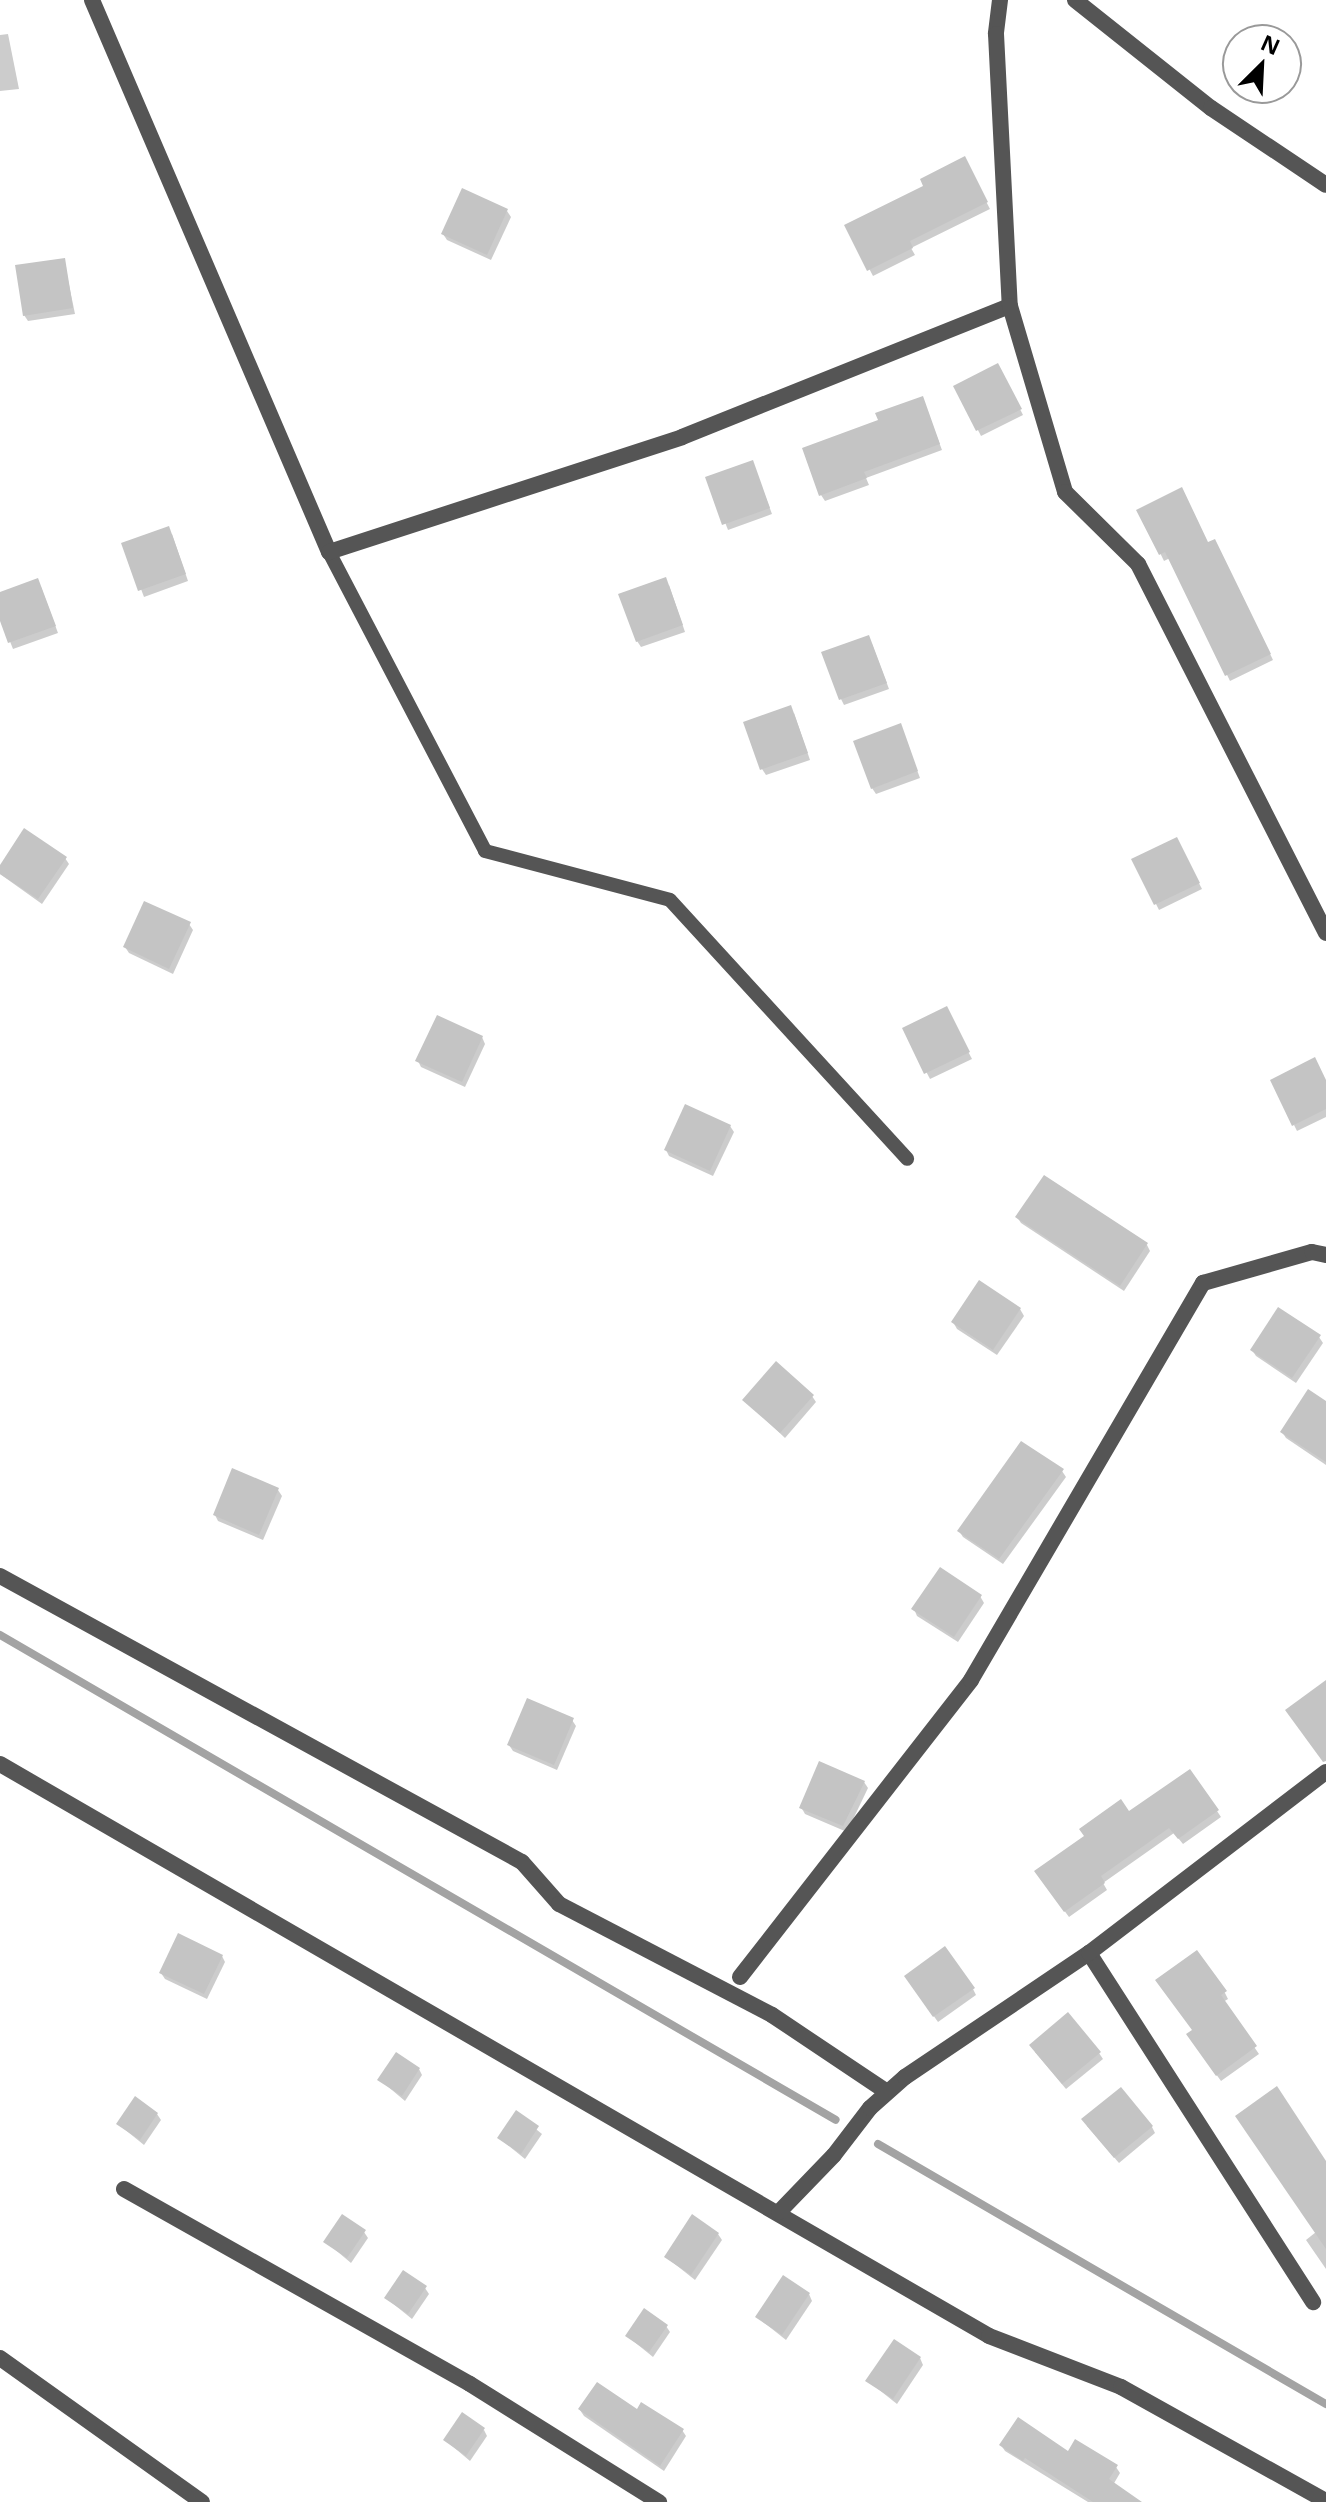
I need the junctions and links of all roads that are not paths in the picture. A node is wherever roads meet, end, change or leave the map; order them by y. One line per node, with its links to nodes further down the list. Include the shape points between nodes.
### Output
1 (92, 0): 6 (street)
2 (1000, 0): 5 (street, via 996,34)
3 (1075, 0): 4 (street, via 1211,108)
4 (1326, 185)
5 (1010, 306): 6 (street, via 682,437); 7 (street, via 1065,492 1138,564)
6 (329, 552): 8 (lane, via 485,851 670,900)
7 (1326, 933)
8 (907, 1159)
9 (1326, 1255): 14 (street, via 1312,1252 1203,1283 971,1680)
10 (0, 1576): 15 (street, via 522,1862 559,1904 772,2015)
11 (0, 1764): 17 (street)
12 (1326, 1772): 13 (street)
13 (1089, 1953): 15 (street); 18 (street)
14 (740, 1977)
15 (887, 2092): 17 (street)
16 (124, 2189): 22 (street, via 470,2384)
17 (779, 2212): 20 (street, via 989,2336 1121,2387)
18 (1313, 2302)
19 (0, 2358): 21 (street)
20 (1326, 2501)
21 (202, 2502)
22 (659, 2502)

